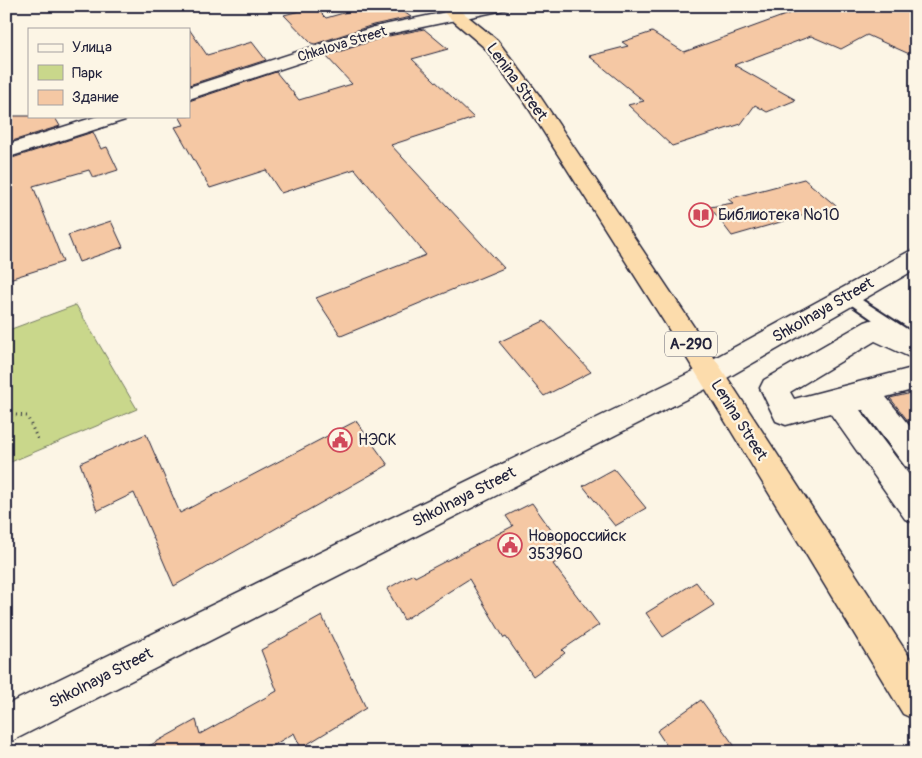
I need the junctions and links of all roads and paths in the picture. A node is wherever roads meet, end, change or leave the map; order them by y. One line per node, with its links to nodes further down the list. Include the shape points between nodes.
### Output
1 (499, 6): 2 (street, Chkalova Street)
2 (451, 10): 3 (street, Chkalova Street); 10 (highway, Lenina Street / А-290, via 491,44 532,99)
3 (190, 93)
4 (112, 118): 5 (street)
5 (6, 152)
6 (916, 258): 7 (street, Shkolnaya Street)
7 (848, 296): 8 (lane); 10 (street, Shkolnaya Street)
8 (916, 342)
9 (916, 350): 11 (street, via 874,329 774,388 786,413)
10 (710, 374): 16 (highway, Lenina Street / А-290); 17 (street, Shkolnaya Street)
11 (916, 378)
12 (6, 414): 13 (path, via 27,416)
13 (38, 440)
14 (916, 456): 15 (street, via 870,397 839,403)
15 (916, 509)
16 (916, 701)
17 (6, 725)

